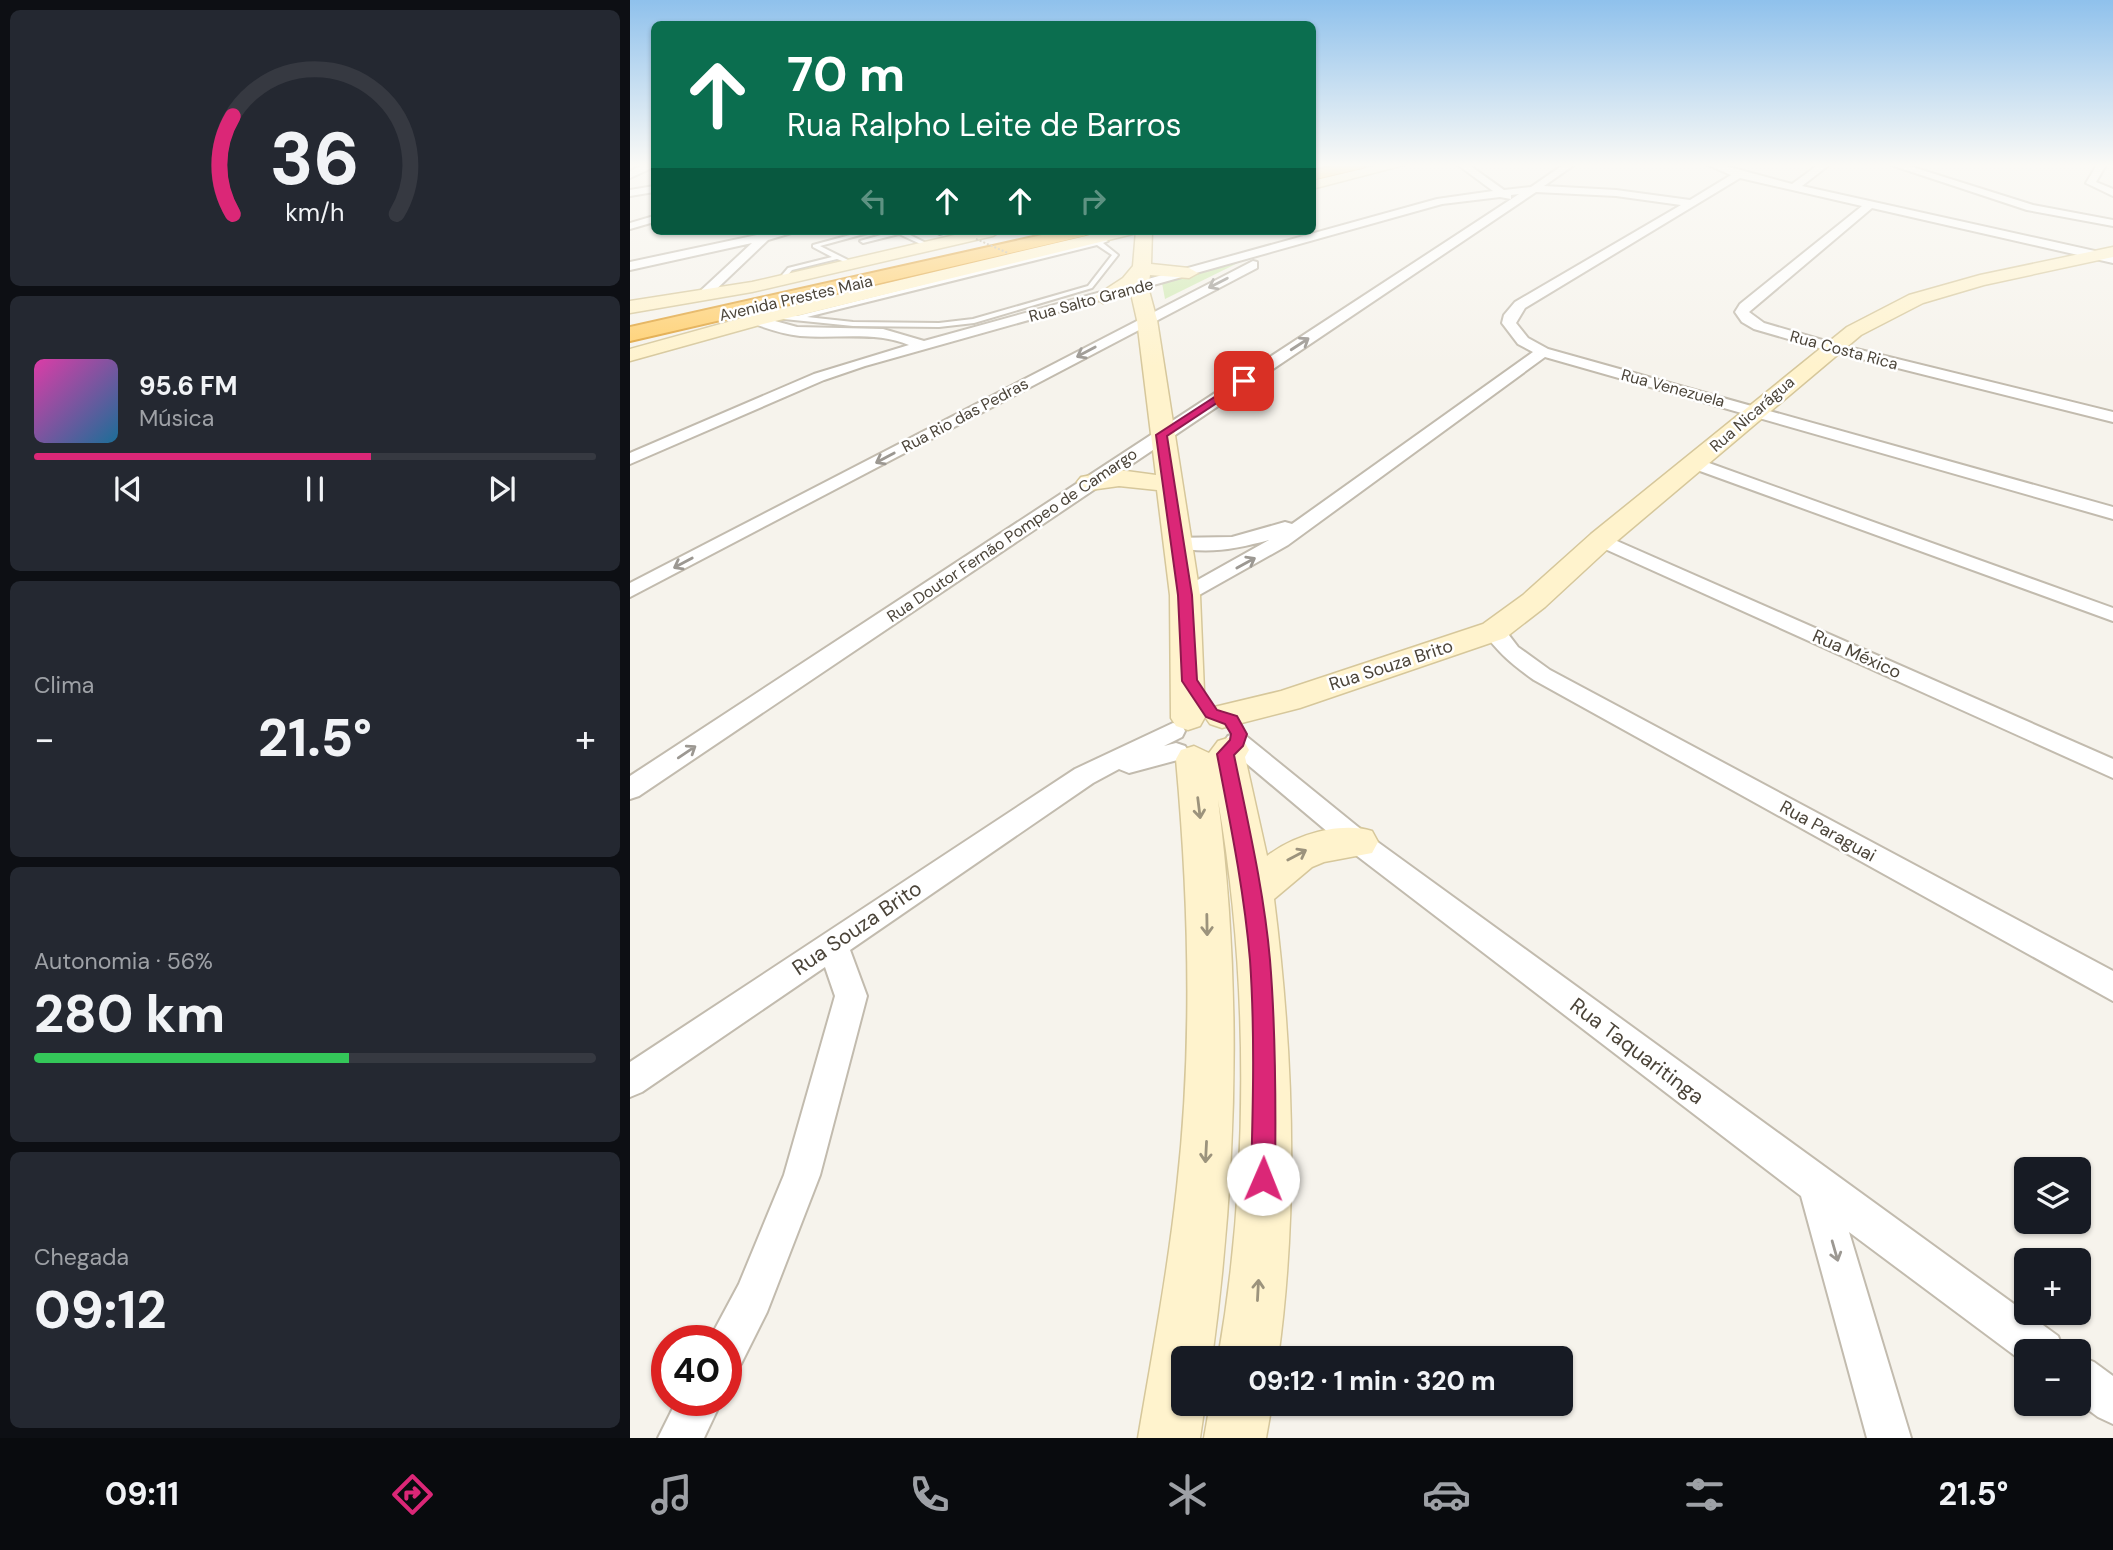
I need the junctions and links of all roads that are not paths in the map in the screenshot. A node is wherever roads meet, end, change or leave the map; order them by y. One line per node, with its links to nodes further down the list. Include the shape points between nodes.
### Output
1 (1329, 232): 15 (street, Rua Salto Grande)
2 (1471, 232): 42 (street, Rua Doutor Fernão Pompeo de Camargo, one-way to 2)
3 (1642, 232): 37 (street, Rua Venezuela, via 1520,305 1511,315 1509,323 1523,341)
4 (1836, 232): 36 (street, Rua Costa Rica, via 1742,312 1759,326)
5 (1998, 232): 18 (street)
6 (771, 235): 12 (street)
7 (856, 235): 17 (lane, via 815,245)
8 (886, 235): 17 (lane)
9 (905, 235): 16 (lane)
10 (969, 235): 16 (street)
11 (1027, 235): 30 (highway, Avenida Prestes Maia)
12 (766, 236): 20 (street); 25 (street)
13 (1103, 237): 14 (street); 23 (street); 28 (lane); 28 (lane, via 1115,255 1090,287 974,321 939,325); 30 (highway, Avenida Prestes Maia)
14 (1144, 238): 21 (street)
15 (1301, 240): 22 (street, Rua Salto Grande); 29 (street, Rua Rio das Pedras, one-way to 29)
16 (921, 243): 19 (street)
17 (822, 250): 19 (lane)
18 (2107, 255): 36 (street, Rua Nicarágua, via 1980,280 1916,299)
19 (847, 261): 25 (street, via 780,281); 30 (highway)
20 (630, 265)
21 (1143, 267): 22 (street); 24 (street); 26 (street, via 1129,282)
22 (1189, 273): 24 (street, Rua Salto Grande)
23 (936, 278): 28 (street); 30 (highway)
24 (1139, 287): 26 (street, Rua Salto Grande); 29 (street)
25 (701, 296): 27 (street)
26 (1103, 297): 31 (street, Rua Salto Grande)
27 (630, 307)
28 (773, 319): 33 (street, via 783,329); 39 (street)
29 (1147, 320): 42 (street); 51 (street, Rua Rio das Pedras, one-way to 51)
30 (646, 324): 32 (highway, Avenida Prestes Maia)
31 (970, 332): 34 (street); 35 (street, Rua Salto Grande)
32 (630, 334)
33 (843, 334): 34 (street); 38 (street, via 884,342)
34 (904, 336): 35 (street)
35 (922, 345): 38 (street, Rua Salto Grande)
36 (1831, 348): 40 (street, Rua Nicarágua); 41 (street, Rua Costa Rica)
37 (1543, 352): 40 (street, Rua Venezuela); 48 (street)
38 (892, 354): 43 (street, Rua Salto Grande, via 819,377)
39 (630, 355)
40 (1755, 411): 44 (street, Rua Nicarágua); 47 (street, Rua Venezuela)
41 (2112, 415)
42 (1161, 435): 45 (street, Rua Doutor Fernão Pompeo de Camargo); 46 (street)
43 (630, 459)
44 (1695, 463): 49 (street, Rua Nicarágua); 53 (street)
45 (1090, 482): 46 (street, via 1119,478); 57 (street, Rua Doutor Fernão Pompeo de Camargo, one-way to 45)
46 (1169, 484): 50 (street)
47 (2113, 513)
48 (1305, 521): 50 (street, via 1221,545); 52 (street, one-way to 48, via 1258,556)
49 (1601, 540): 54 (street, Rua Nicarágua); 56 (street, Rua México)
50 (1178, 542): 52 (street)
51 (630, 591)
52 (1185, 595): 55 (street, via 1189,681)
53 (2113, 615)
54 (1494, 631): 55 (street, Rua Souza Brito, via 1288,700); 62 (street, Rua Paraguai, via 1510,652 1542,674)
55 (1208, 734): 58 (street, Rua Taquaritinga); 59 (street); 61 (street, Rua Souza Brito, via 1084,776)
56 (2113, 769)
57 (630, 789)
58 (1358, 842): 60 (street, one-way to 58, via 1291,858 1329,844); 64 (street, Rua Taquaritinga)
59 (1225, 852): 60 (street); 73 (street, one-way to 73, via 1204,1186)
60 (1251, 897): 67 (street, one-way to 60, via 1257,1296 1264,1104 1260,960)
61 (833, 945): 63 (street, Rua Souza Brito); 65 (street, via 850,996 802,1175)
62 (2113, 987)
63 (630, 1081)
64 (1816, 1185): 66 (street, Rua Taquaritinga); 75 (street, one-way to 75)
65 (739, 1325)
66 (2027, 1339)
67 (1250, 1346)
68 (2091, 1386): 69 (street)
69 (2113, 1402)
70 (692, 1416): 72 (street)
71 (1239, 1416): 74 (street)
72 (680, 1438)
73 (1169, 1438)
74 (1235, 1438)
75 (1889, 1438)

